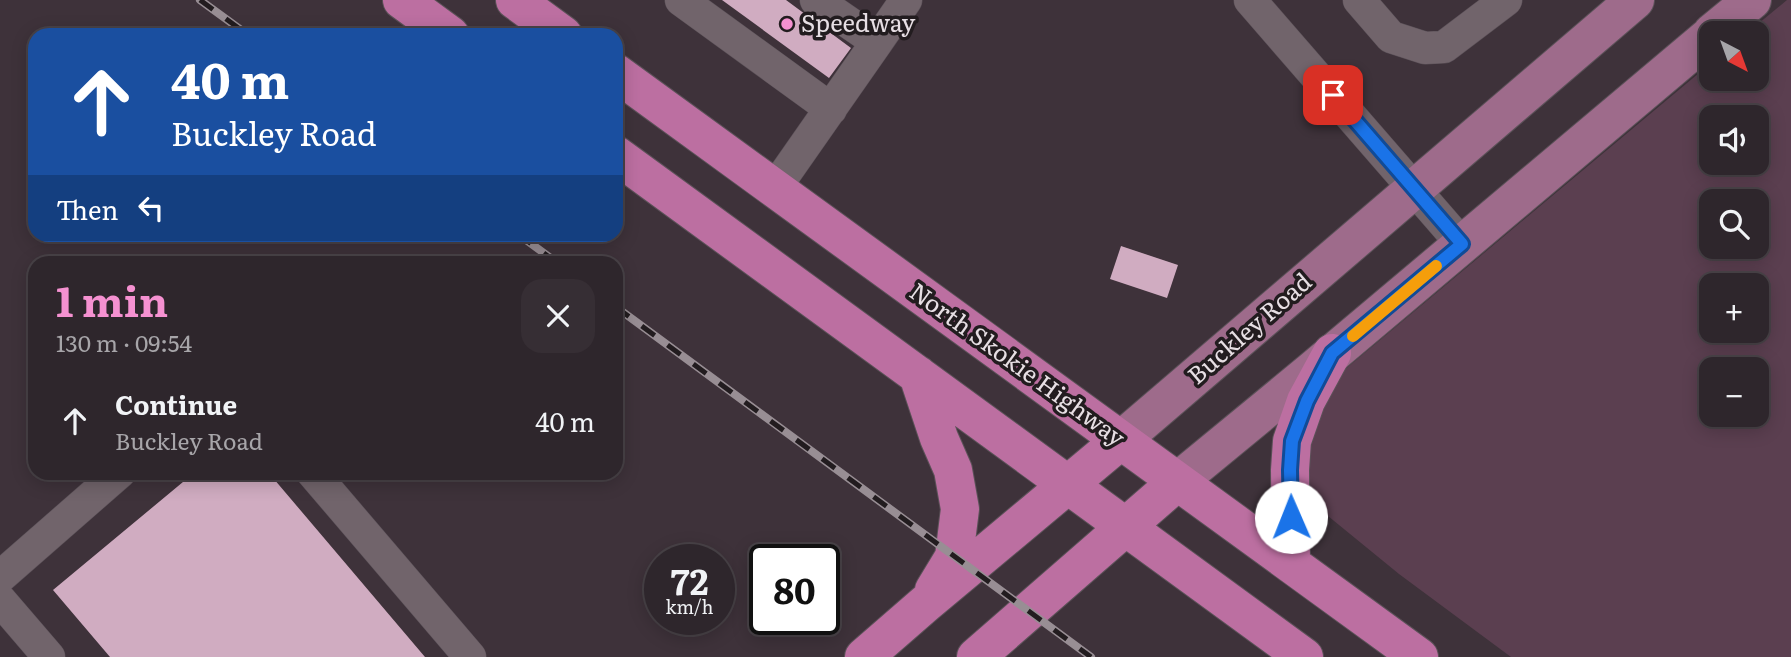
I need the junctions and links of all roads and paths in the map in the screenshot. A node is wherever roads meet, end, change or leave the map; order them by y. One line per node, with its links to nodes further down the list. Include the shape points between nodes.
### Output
1 (402, 0): 12 (highway)
2 (515, 0): 13 (highway)
3 (681, 0): 17 (street)
4 (817, 0): 14 (street)
5 (906, 0): 14 (street)
6 (1250, 0): 20 (street)
7 (1359, 0): 8 (street, via 1391,37 1425,48 1444,47)
8 (1506, 0)
9 (1752, 0): 11 (main road)
10 (1629, 2): 20 (main road, Buckley Road)
11 (1727, 21)
12 (440, 28)
13 (554, 28)
14 (877, 42): 17 (street)
15 (1699, 45): 21 (main road)
16 (623, 78): 19 (highway, North Skokie Highway)
17 (831, 109): 19 (street)
18 (623, 160): 23 (highway)
19 (775, 188): 24 (highway, North Skokie Highway)
20 (1413, 188): 21 (street); 24 (main road, Buckley Road)
21 (1462, 244): 22 (main road)
22 (1332, 353): 27 (main road); 30 (highway, via 1292,441)
23 (918, 375): 28 (highway); 33 (highway, via 953,470 960,509 954,557)
24 (1120, 440): 27 (highway, North Skokie Highway); 28 (highway, Buckley Road)
25 (111, 480): 31 (street)
26 (319, 480): 35 (street)
27 (1177, 482): 29 (highway); 30 (highway, North Skokie Highway)
28 (1068, 484): 29 (highway); 33 (highway, Buckley Road)
29 (1126, 527): 37 (highway); 38 (highway)
30 (1291, 564): 39 (highway, North Skokie Highway)
31 (0, 577)
32 (0, 600): 34 (street)
33 (925, 604): 36 (highway, Buckley Road)
34 (49, 657)
35 (470, 657)
36 (864, 657)
37 (976, 657)
38 (1304, 657)
39 (1419, 657)

